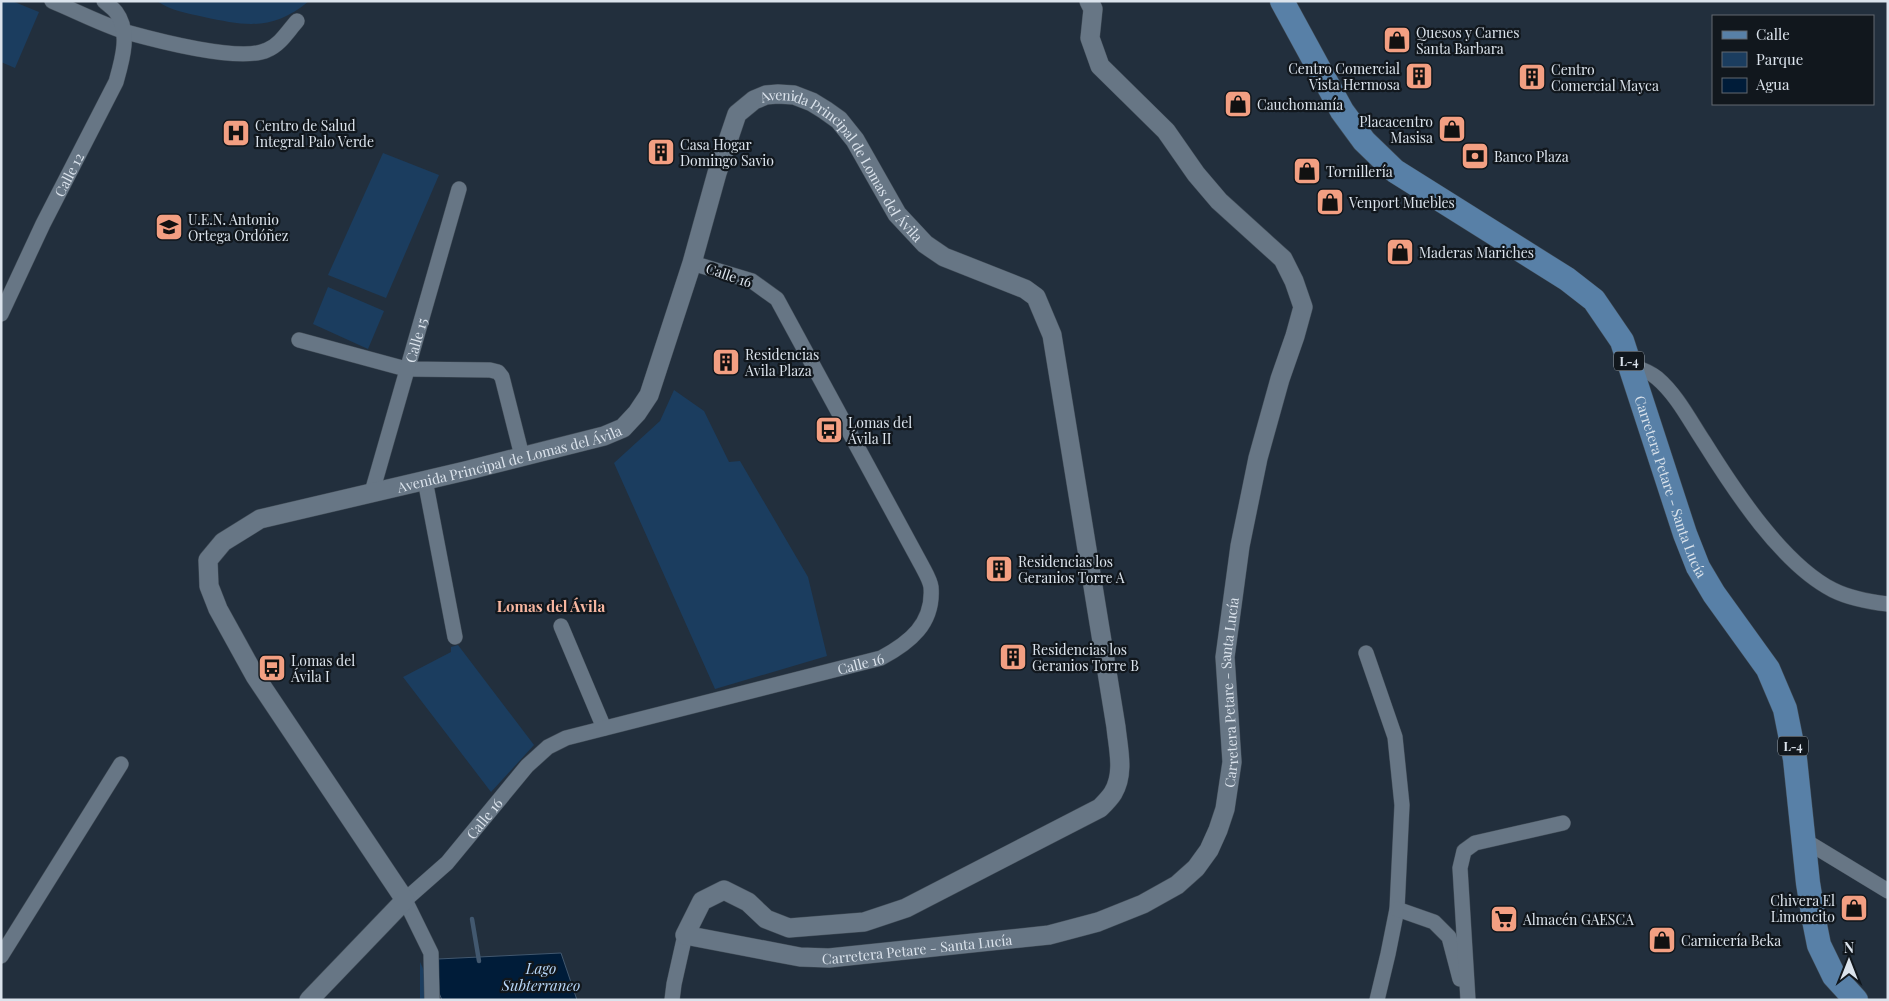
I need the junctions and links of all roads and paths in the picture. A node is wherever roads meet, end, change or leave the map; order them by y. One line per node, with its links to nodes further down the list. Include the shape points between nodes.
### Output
1 (52, 1): 6 (street)
2 (104, 1): 6 (street, via 117,12)
3 (1090, 1): 27 (street, Carretera Petare - Santa Lucía, via 1093,9 1090,38 1100,66 1166,131 1219,201 1283,259 1303,307 1258,458 1240,546 1225,657 1232,762 1225,809 1218,830 1196,868 1177,884 1142,904 1098,922 1049,935 829,958 800,957)
4 (1282, 1): 11 (main road, Carretera Petare - Santa Lucía / L-4, via 1342,111 1364,141 1395,171 1567,279 1594,300 1622,341)
5 (297, 21): 6 (street, via 280,42 267,51 250,53 209,52)
6 (124, 32): 9 (street, Calle 12, via 123,57 116,82)
7 (459, 189): 12 (street, Calle 15)
8 (692, 262): 13 (street, Avenida Principal de Lomas del Ávila, via 649,395 637,413 623,428 604,436); 20 (street, Calle 16, via 752,281 776,299 922,566 931,586 931,602 917,633 902,647 881,658); 27 (street, Avenida Principal de Lomas del Ávila, via 737,114 766,95 794,95 840,120 897,214 925,244 944,257 1025,288 1036,298 1052,335 1120,759 1120,777 1113,793 1100,808 906,908 864,922 790,928 766,919 748,902 724,890 702,901)
9 (1, 314)
10 (299, 340): 12 (street)
11 (1630, 364): 16 (street, via 1656,376 1672,393 1741,497 1785,552 1807,573 1833,590); 23 (main road, Carretera Petare - Santa Lucía / L-4, via 1698,567 1768,669 1785,709 1795,759)
12 (406, 369): 13 (street, via 498,372); 15 (street, Calle 15)
13 (522, 456): 14 (street, Avenida Principal de Lomas del Ávila)
14 (425, 480): 15 (street, Avenida Principal de Lomas del Ávila); 18 (street)
15 (372, 492): 25 (street, Avenida Principal de Lomas del Ávila, via 260,519 223,542 208,560 209,586 255,676)
16 (1888, 604)
17 (561, 626): 20 (street)
18 (455, 637)
19 (1366, 653): 26 (street, via 1395,737 1402,805)
20 (604, 728): 25 (street, Calle 16, via 566,738 548,747 521,773 447,863)
21 (121, 764): 28 (street)
22 (1563, 823): 34 (street, via 1475,843 1464,852 1460,868)
23 (1804, 840): 24 (street); 29 (main road, Carretera Petare - Santa Lucía / L-4, via 1820,945)
24 (1888, 891)
25 (405, 900): 30 (street); 31 (street, via 431,953)
26 (1397, 909): 33 (street); 34 (street, via 1434,922 1449,937)
27 (685, 935): 32 (street)
28 (1, 956)
29 (1841, 990): 35 (main road, Carretera Petare - Santa Lucía / L-4)
30 (309, 1000)
31 (432, 1000)
32 (672, 1000)
33 (1377, 1000)
34 (1466, 1000)
35 (1856, 1000)

